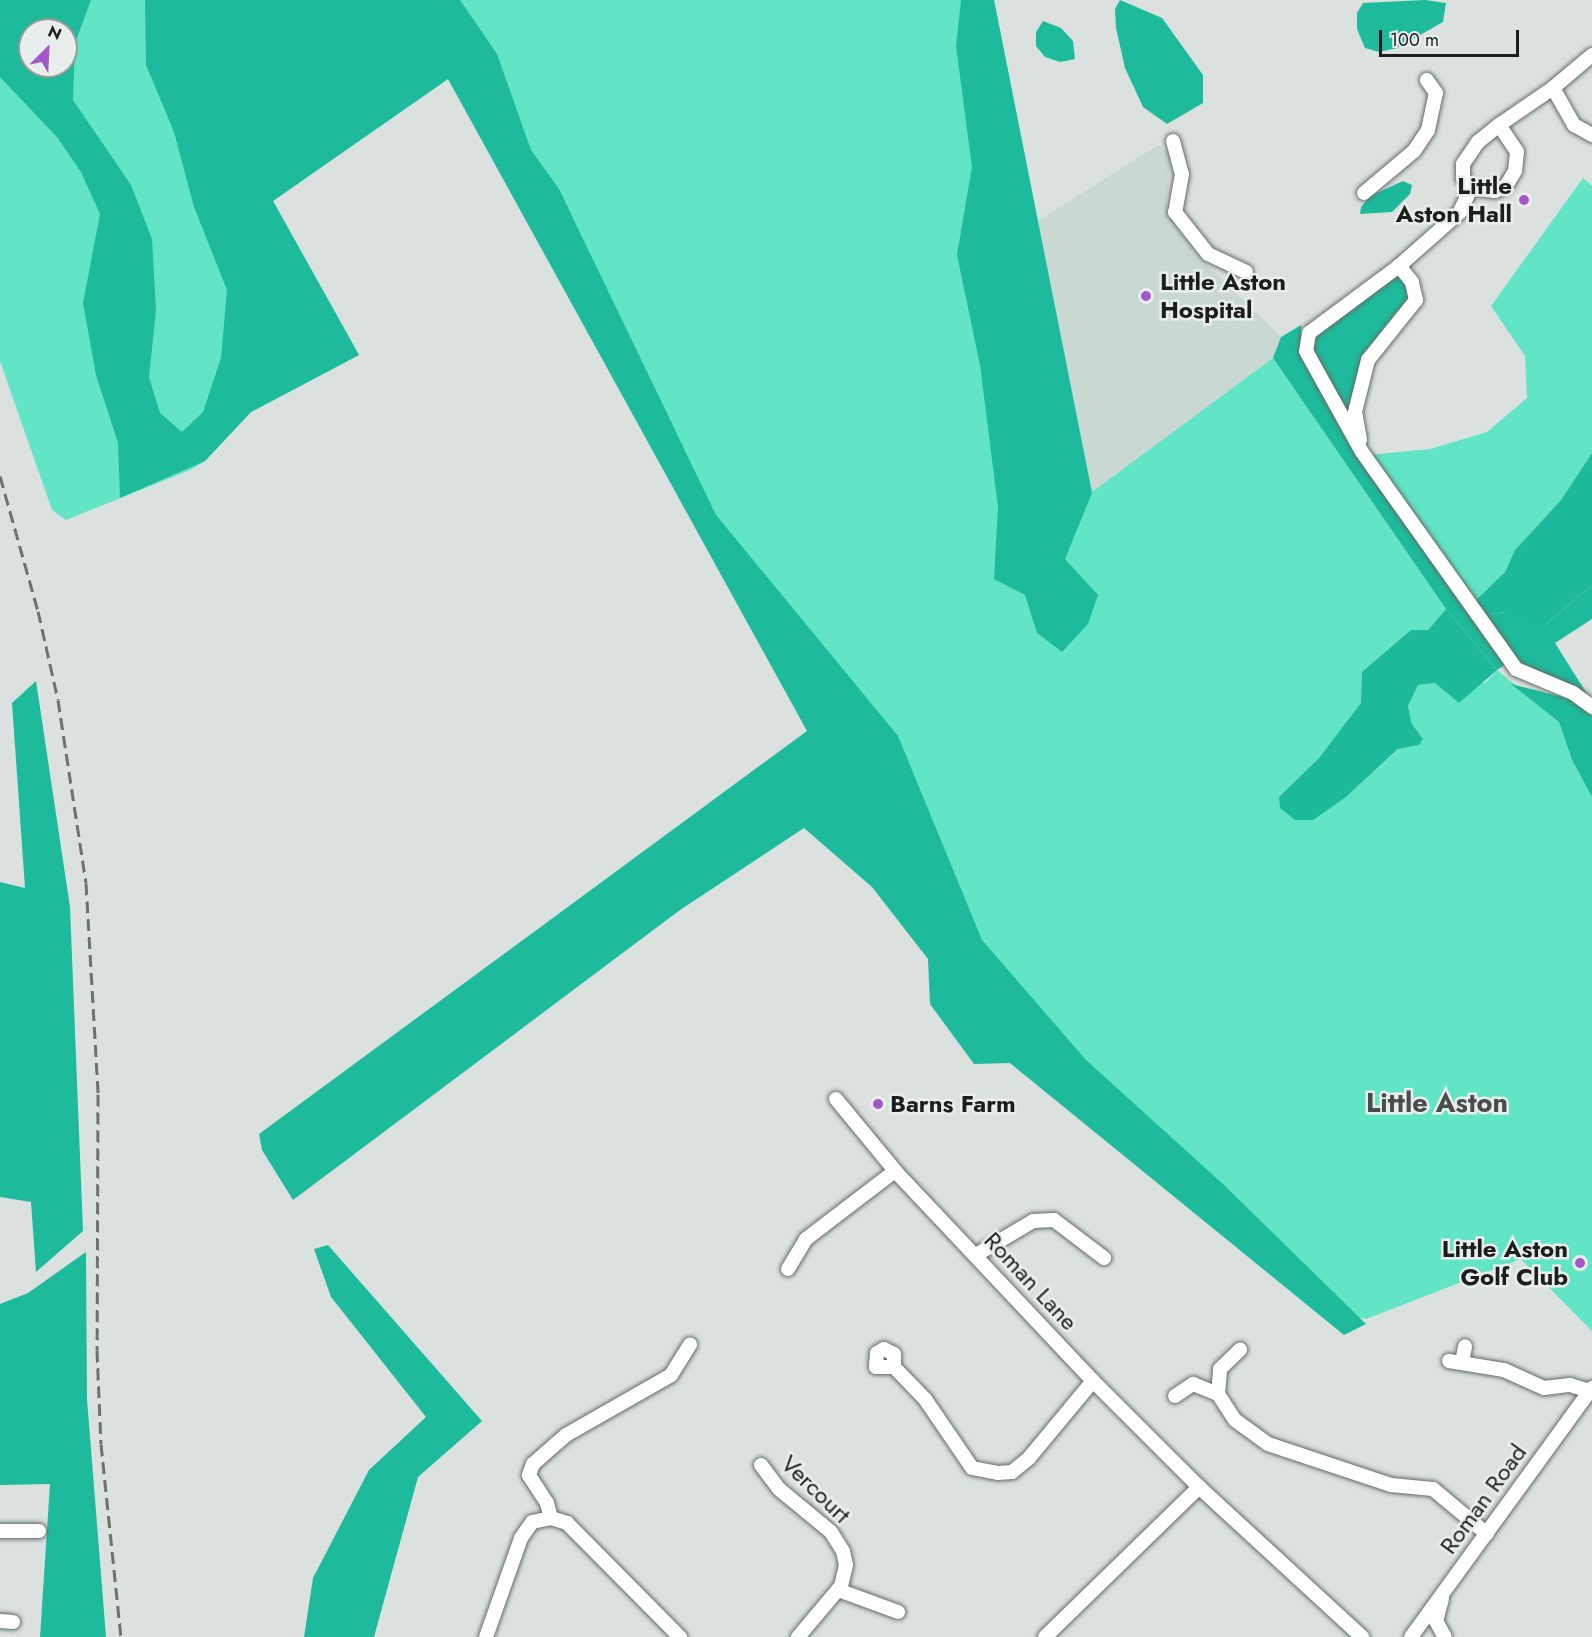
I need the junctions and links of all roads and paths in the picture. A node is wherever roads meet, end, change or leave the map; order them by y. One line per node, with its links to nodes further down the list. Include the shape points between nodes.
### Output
1 (1592, 55): 3 (street)
2 (1427, 80): 8 (street, via 1436,93 1435,111 1414,151)
3 (1553, 88): 4 (street); 5 (street, via 1574,125)
4 (1499, 125): 7 (street, via 1478,142 1463,164 1463,178); 7 (street, via 1514,143 1515,171 1506,186 1495,191)
5 (1592, 135)
6 (1173, 141): 10 (street, via 1182,174 1175,212 1208,254)
7 (1471, 188): 9 (street, via 1460,212)
8 (1365, 193)
9 (1399, 266): 11 (street, via 1412,282 1416,300 1368,360 1355,412); 11 (street, via 1309,333 1306,351)
10 (1246, 272)
11 (1362, 452): 12 (street, via 1515,669 1573,693)
12 (1592, 707)
13 (836, 1099): 14 (street, Roman Lane)
14 (895, 1171): 15 (street, Roman Lane); 17 (street, via 806,1239)
15 (976, 1255): 16 (street, via 1033,1221 1054,1221); 22 (street, Roman Lane)
16 (1104, 1258)
17 (788, 1269)
18 (690, 1345): 28 (street, via 671,1375 588,1422 533,1464 529,1475 547,1503)
19 (1465, 1346): 23 (street, via 1455,1361 1504,1370 1544,1388 1570,1384)
20 (1240, 1350): 24 (street, via 1220,1369)
21 (894, 1367): 22 (street, via 925,1399 972,1468 998,1473 1012,1472 1029,1458)
22 (1093, 1381): 27 (street, Roman Lane)
23 (1591, 1389): 31 (street, Roman Road)
24 (1218, 1394): 25 (street, via 1193,1384); 31 (street, via 1235,1420 1268,1444 1391,1485 1433,1489)
25 (1175, 1396)
26 (761, 1465): 33 (street, Vercourt, via 779,1489 839,1542 846,1565)
27 (1199, 1487): 38 (street); 39 (street, Roman Lane)
28 (551, 1518): 35 (street, via 532,1522 521,1538); 36 (street, via 567,1523)
29 (0, 1531): 30 (street)
30 (39, 1531)
31 (1487, 1534): 32 (street, Roman Road)
32 (1445, 1589): 40 (street, Roman Road); 41 (street, via 1436,1621)
33 (838, 1590): 34 (street); 37 (street, Vercourt)
34 (898, 1612)
35 (486, 1637)
36 (680, 1637)
37 (798, 1637)
38 (1045, 1637)
39 (1362, 1637)
40 (1411, 1637)
41 (1445, 1637)

